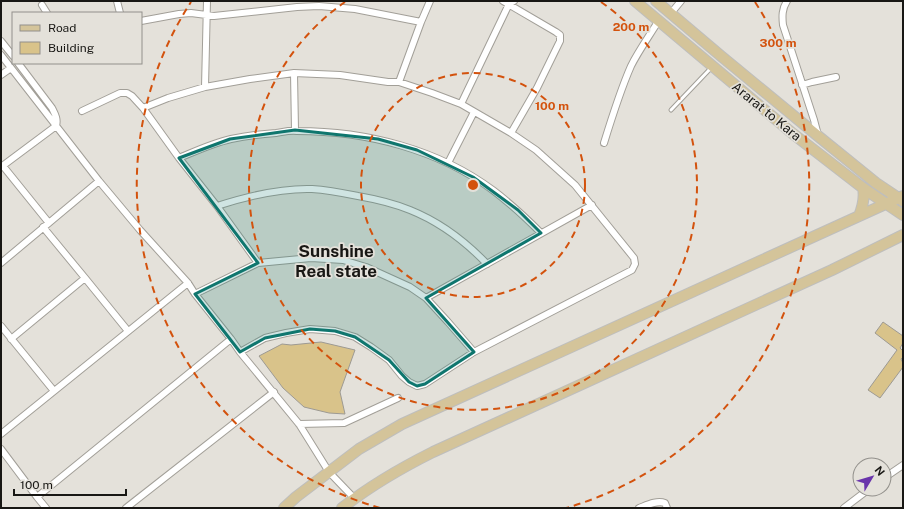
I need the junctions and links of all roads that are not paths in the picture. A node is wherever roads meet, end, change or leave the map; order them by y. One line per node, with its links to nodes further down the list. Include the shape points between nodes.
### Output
1 (117, 1): 11 (street)
2 (207, 1): 13 (street)
3 (430, 1): 16 (street)
4 (656, 1): 12 (main road, Ararat to Kara)
5 (681, 1): 12 (street)
6 (787, 1): 27 (street, via 782,13 783,25)
7 (509, 2): 29 (street); 36 (street, via 560,36 560,41 537,88)
8 (639, 2): 14 (main road, Ararat to Kara)
9 (42, 5): 10 (street)
10 (46, 12)
11 (120, 12)
12 (671, 13): 37 (main road, Ararat to Kara)
13 (207, 14): 15 (street, via 179,14); 16 (street, via 214,16 319,6 355,9); 28 (street)
14 (659, 20): 21 (main road, Ararat to Kara); 38 (street, via 632,64 622,86)
15 (142, 21)
16 (421, 22): 26 (street)
17 (1, 41): 19 (street)
18 (1, 55): 22 (street)
19 (12, 55)
20 (22, 64): 34 (street, via 56,114)
21 (712, 66): 31 (lane); 43 (main road, Ararat to Kara)
22 (11, 68): 24 (street); 34 (street)
23 (294, 74): 26 (street, via 340,75); 28 (street); 35 (street)
24 (1, 75)
25 (836, 77): 27 (street)
26 (398, 82): 29 (street)
27 (802, 85): 37 (street)
28 (204, 87): 30 (street)
29 (461, 104): 33 (street)
30 (143, 108): 32 (street, via 132,96 120,93); 39 (street)
31 (671, 110)
32 (82, 111)
33 (474, 112): 36 (street); 40 (street)
34 (56, 126): 41 (street); 42 (street)
35 (296, 130): 39 (street, via 230,139); 40 (street, via 344,133 378,139 411,148)
36 (511, 133): 46 (street, via 556,167)
37 (818, 136): 44 (main road, Ararat to Kara, via 876,183)
38 (604, 143)
39 (179, 158): 47 (street)
40 (448, 163): 51 (street, via 493,190)
41 (2, 167): 50 (street)
42 (100, 181): 50 (street); 57 (street)
43 (863, 188): 45 (main road, Ararat to Kara); 48 (main road, via 864,202)
44 (902, 198): 45 (main road)
45 (887, 203): 48 (main road); 49 (main road, Ararat to Kara)
46 (592, 205): 51 (street); 65 (street, via 634,258 632,270)
47 (217, 206): 54 (street); 55 (street, via 244,197 312,189 379,200 428,218 463,241)
48 (859, 216): 73 (main road, via 402,424)
49 (903, 216)
50 (46, 225): 53 (street); 56 (street)
51 (541, 233): 55 (street)
52 (903, 235): 77 (main road, via 832,270 433,452)
53 (1, 263)
54 (258, 263): 58 (street); 59 (street, via 311,258 342,260 393,279)
55 (487, 264): 59 (street)
56 (85, 278): 61 (street); 62 (street)
57 (188, 283): 58 (street); 61 (street)
58 (195, 294): 63 (street)
59 (426, 298): 65 (street)
60 (1, 326): 62 (street)
61 (128, 331): 66 (street)
62 (11, 339): 66 (street)
63 (232, 339): 64 (street); 75 (street)
64 (240, 352): 65 (street, via 265,338 286,333 310,329 335,331 371,347 409,382 417,386 425,384); 67 (street)
65 (474, 352)
66 (54, 392): 70 (street)
67 (274, 392): 69 (street); 79 (street)
68 (398, 398): 69 (street, via 344,423)
69 (299, 424): 73 (street)
70 (1, 434)
71 (1, 449): 75 (street)
72 (903, 465): 74 (street)
73 (329, 472): 77 (street); 80 (main road)
74 (892, 473)
75 (37, 497): 78 (street)
76 (858, 497): 84 (street)
77 (354, 498): 81 (main road)
78 (46, 508)
79 (126, 508)
80 (284, 508)
81 (342, 508)
82 (639, 508): 83 (street, via 663,502)
83 (667, 508)
84 (844, 508)

